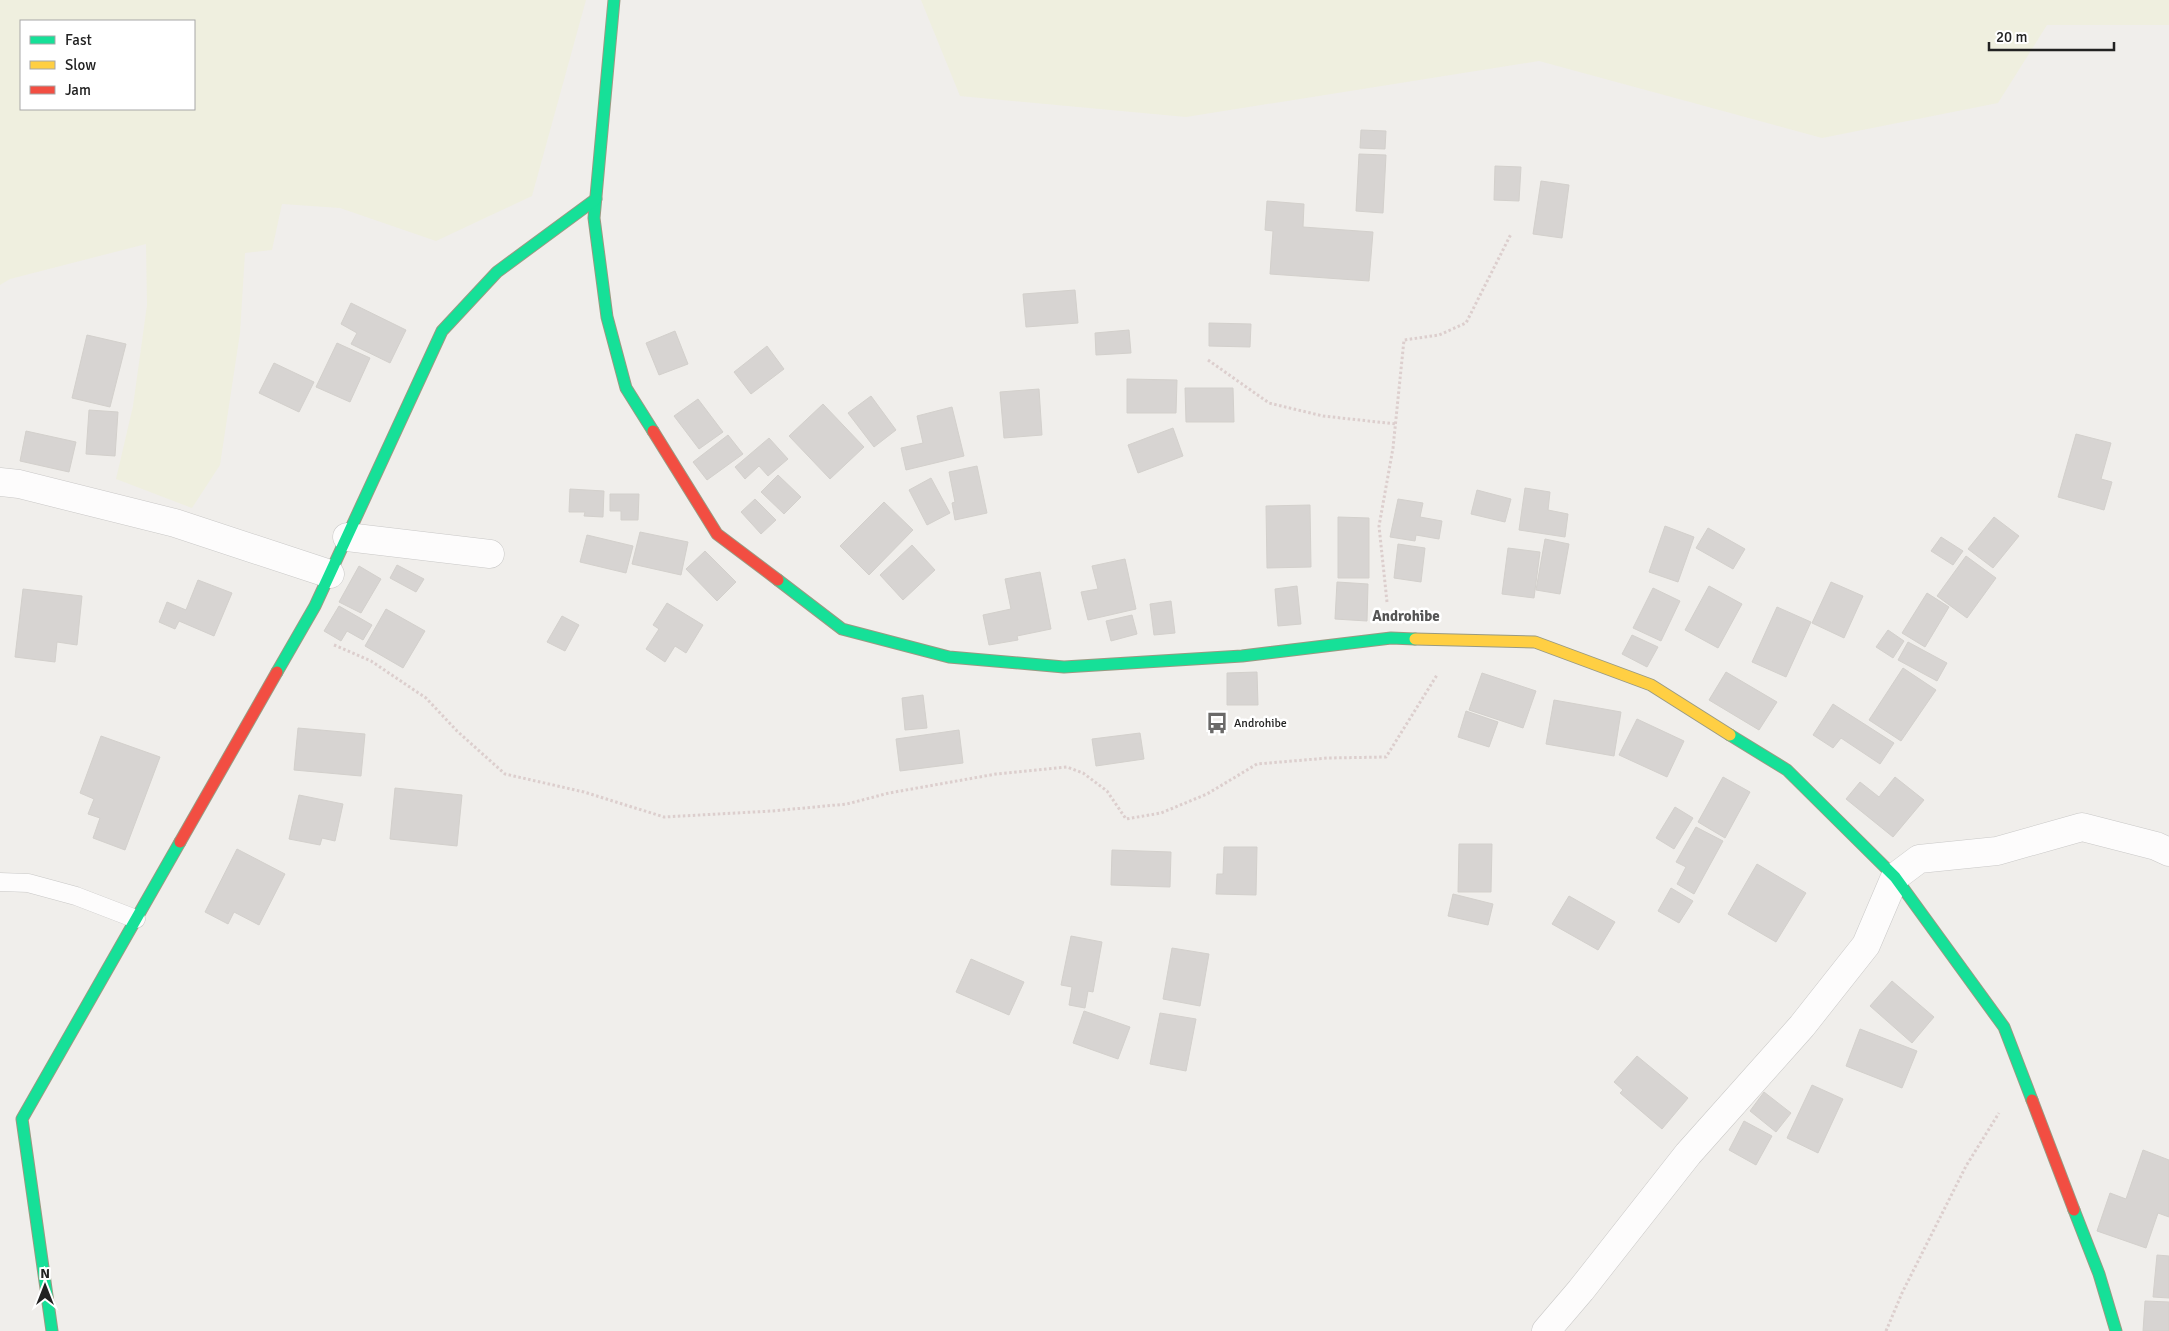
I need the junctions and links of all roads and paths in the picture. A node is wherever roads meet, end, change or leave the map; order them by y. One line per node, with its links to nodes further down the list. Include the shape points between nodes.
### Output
1 (614, 0): 2 (street)
2 (596, 199): 7 (street, via 498,272 442,331); 11 (street, via 594,218 607,317 626,388 717,534 842,629 949,657 1064,667 1242,656)
3 (1511, 234): 5 (path, via 1466,323 1439,335 1404,340)
4 (1208, 360): 5 (path, via 1269,403 1323,416)
5 (1396, 424): 11 (path, via 1379,526)
6 (0, 482): 9 (street, via 175,523)
7 (347, 537): 8 (street); 9 (street)
8 (490, 554)
9 (330, 574): 10 (street)
10 (301, 631): 12 (path, via 371,661 426,698 505,774 584,792 664,817 847,804 996,774 1067,767 1083,772 1108,791 1126,819 1161,813 1207,794 1257,764 1386,757); 16 (street)
11 (1391, 638): 12 (street)
12 (1458, 640): 14 (street, via 1535,642 1651,685 1787,770)
13 (2169, 852): 14 (street, via 2082,827 1996,851 1919,859)
14 (1894, 877): 17 (street, via 2004,1027); 19 (street, via 1866,945 1802,1026 1688,1154)
15 (0, 882): 16 (lane, via 28,883)
16 (136, 918): 18 (street, via 22,1119)
17 (2023, 1074): 20 (path, via 1966,1166); 21 (street)
18 (52, 1331)
19 (1546, 1331)
20 (1886, 1331)
21 (2116, 1331)

